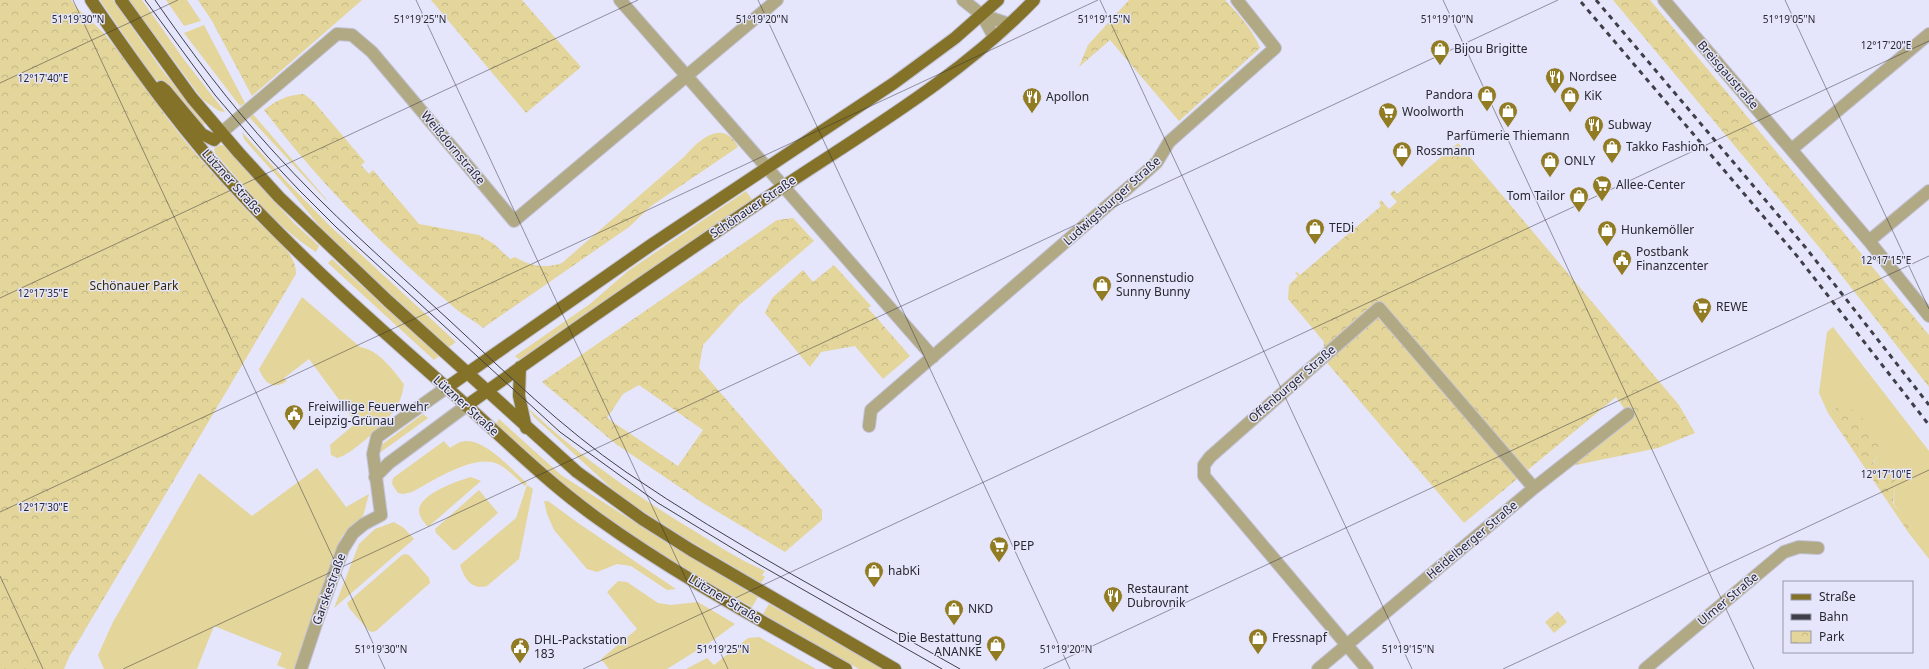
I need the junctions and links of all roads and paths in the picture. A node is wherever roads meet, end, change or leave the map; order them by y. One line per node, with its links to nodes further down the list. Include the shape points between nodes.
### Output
1 (91, 0): 14 (main road, Lützner Straße)
2 (121, 0): 16 (main road, Lützner Straße, via 155,49)
3 (620, 0): 15 (street)
4 (777, 0): 15 (street, Weißdornstraße)
5 (963, 0): 10 (street)
6 (998, 0): 10 (main road, Schönauer Straße)
7 (1034, 0): 11 (main road, Schönauer Straße)
8 (1237, 0): 23 (street, Ludwigsburger Straße, via 1275,48 1169,142 1157,162 1136,181)
9 (1664, 0): 17 (street, Breisgaustraße)
10 (982, 15): 11 (street); 13 (street); 18 (main road, Schönauer Straße, via 894,83)
11 (1009, 24): 13 (main road, Schönauer Straße)
12 (1929, 34): 17 (street)
13 (994, 37): 19 (main road, Schönauer Straße, via 927,90)
14 (143, 75): 16 (main road, Lützner Straße, via 166,91 202,134 214,140); 26 (main road, Lützner Straße, via 245,198 312,265)
15 (686, 77): 16 (street, Weißdornstraße, via 514,221 372,52 352,35 337,34); 18 (street)
16 (221, 133): 25 (main road, Lützner Straße, via 314,232)
17 (1792, 149): 21 (street, Breisgaustraße)
18 (767, 167): 19 (street); 25 (main road, Schönauer Straße)
19 (784, 187): 23 (street); 24 (main road, Schönauer Straße)
20 (1929, 190): 21 (street)
21 (1869, 241): 22 (street, Breisgaustraße)
22 (1929, 316)
23 (933, 357): 30 (street, Ludwigsburger Straße, via 871,410)
24 (520, 367): 27 (main road, Schönauer Straße); 31 (main road, via 519,396)
25 (467, 374): 26 (main road, Schönauer Straße); 27 (main road, Lützner Straße)
26 (446, 388): 28 (main road, Lützner Straße); 32 (street, Garskestraße, via 377,437 373,454)
27 (486, 391): 28 (main road, Schönauer Straße); 31 (main road, Lützner Straße)
28 (466, 406): 32 (street, via 389,463); 37 (main road, Lützner Straße, via 543,476 623,537 752,616)
29 (1628, 414): 33 (street, Heidelberger Straße)
30 (869, 426)
31 (526, 428): 38 (main road, Lützner Straße, via 577,472 642,519)
32 (375, 477): 36 (street, Garskestraße, via 381,515 353,533 343,549)
33 (1534, 488): 35 (street, Heidelberger Straße); 35 (street, Offenburger Straße, via 1379,308 1220,448 1204,465 1203,471 1204,476)
34 (1818, 548): 41 (street, Ulmer Straße, via 1799,546 1784,552)
35 (1346, 645): 39 (street, Heidelberger Straße); 40 (street)
36 (301, 669)
37 (846, 669)
38 (895, 669)
39 (1318, 669)
40 (1367, 669)
41 (1645, 669)

